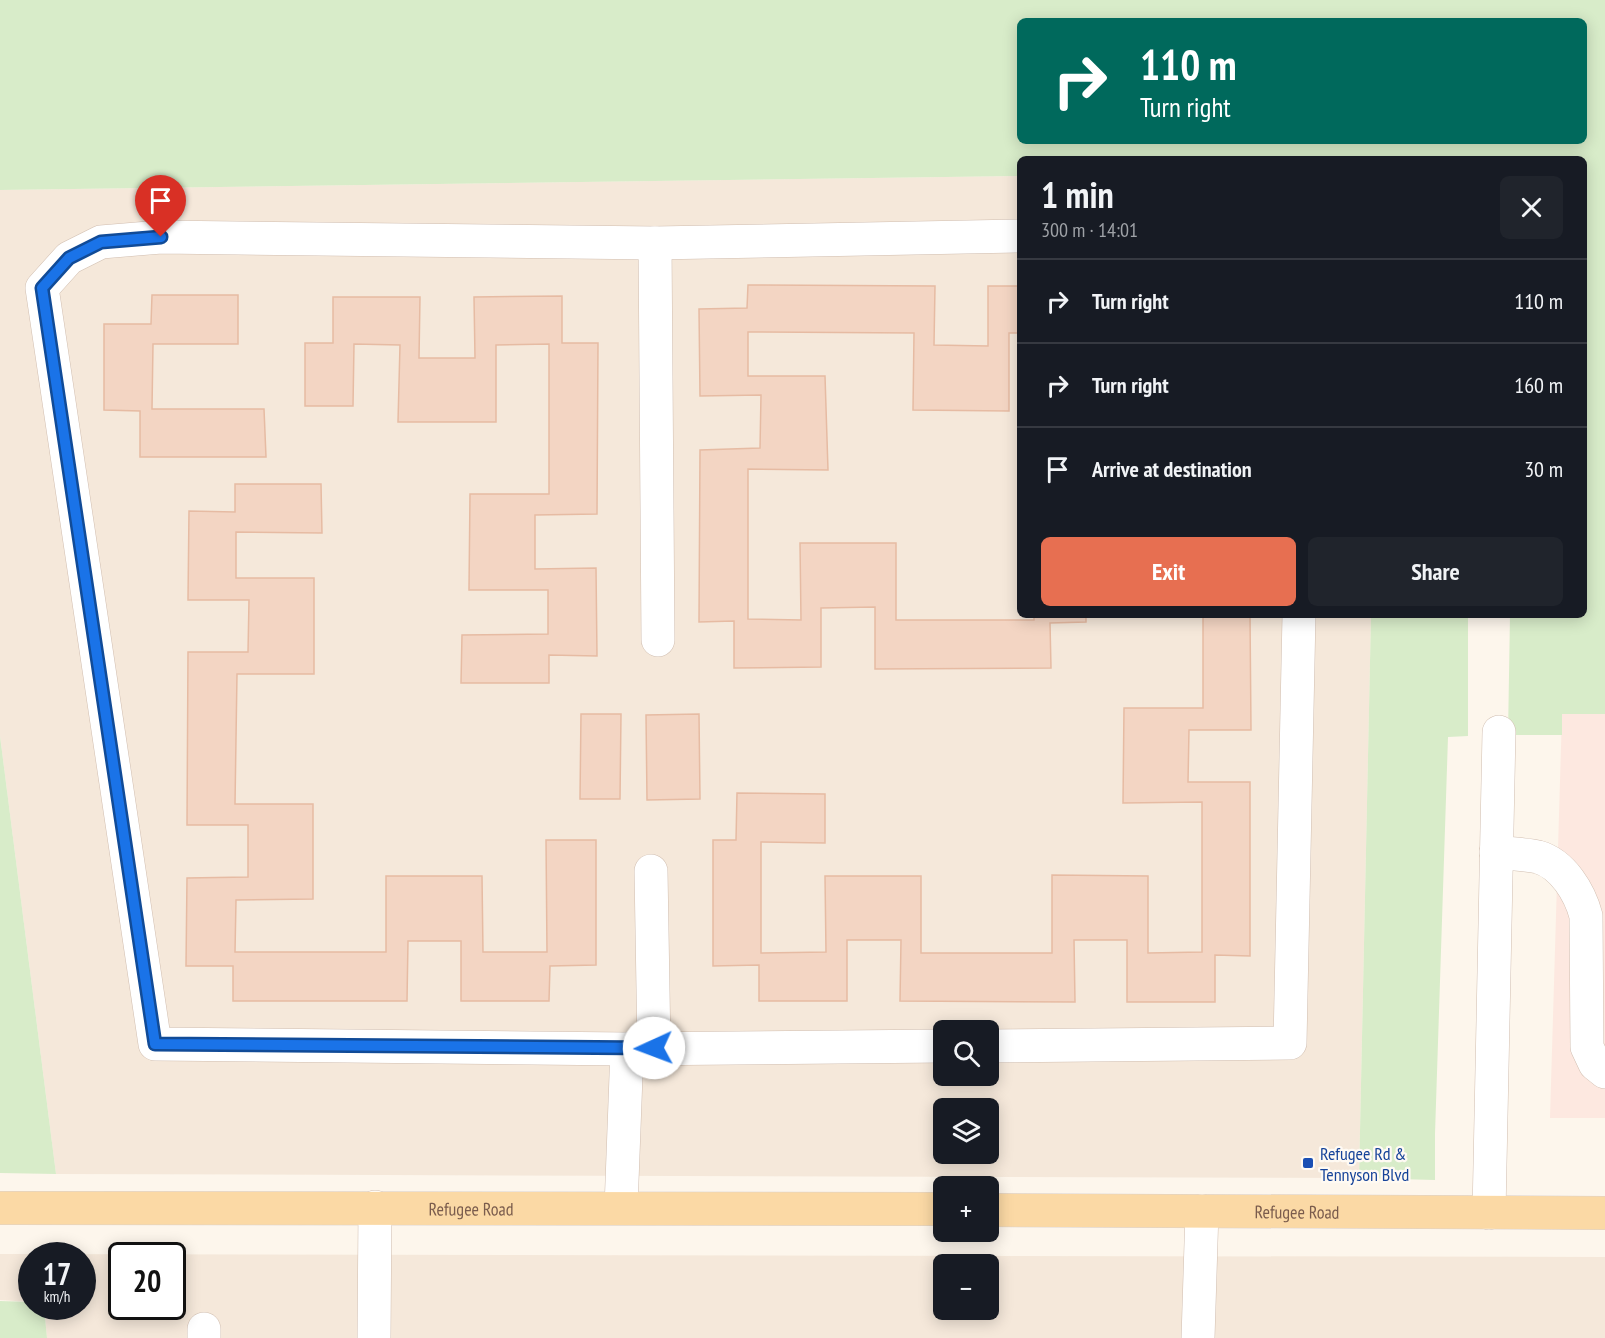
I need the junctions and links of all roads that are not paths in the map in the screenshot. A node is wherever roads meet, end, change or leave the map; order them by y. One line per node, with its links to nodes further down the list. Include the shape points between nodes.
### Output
1 (1017, 236): 2 (street)
2 (655, 243): 4 (street); 10 (street, via 161,237 101,242 69,258 42,288 155,1044)
3 (1299, 618): 9 (street, via 1290,1043)
4 (658, 640)
5 (1499, 732): 6 (street)
6 (1496, 852): 11 (street, via 1539,857 1554,865 1582,901 1586,916 1587,1047 1595,1064); 18 (street)
7 (651, 871): 10 (street)
8 (933, 1046): 10 (street)
9 (999, 1046)
10 (640, 1049): 14 (street)
11 (1605, 1072)
12 (375, 1207): 13 (main road, Refugee Road); 14 (main road, Refugee Road); 20 (street)
13 (0, 1208)
14 (621, 1208): 15 (main road, Refugee Road)
15 (933, 1209)
16 (999, 1210): 17 (main road, Refugee Road)
17 (1202, 1211): 18 (main road, Refugee Road); 21 (street)
18 (1489, 1213): 19 (main road, Refugee Road)
19 (1605, 1213)
20 (374, 1338)
21 (1198, 1338)

